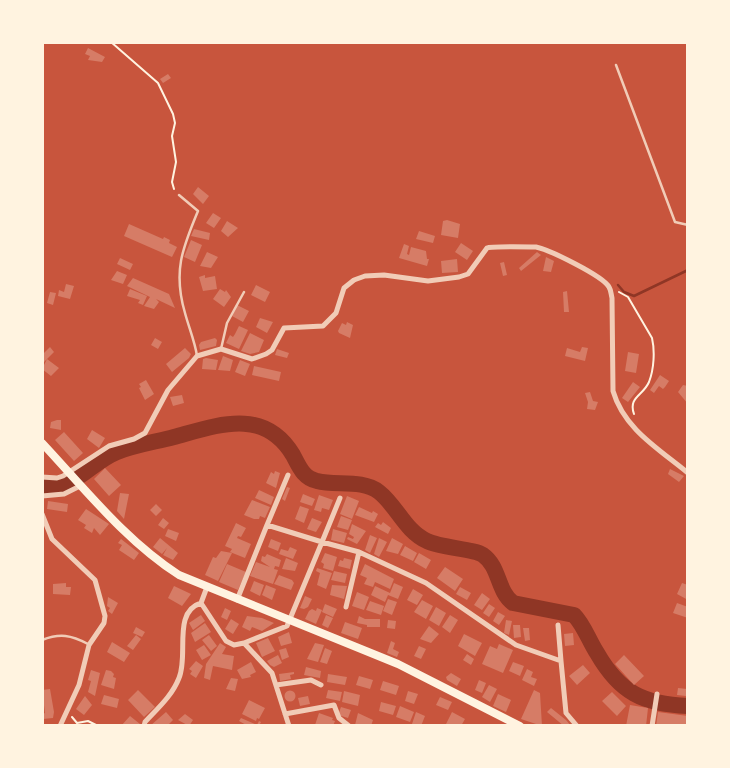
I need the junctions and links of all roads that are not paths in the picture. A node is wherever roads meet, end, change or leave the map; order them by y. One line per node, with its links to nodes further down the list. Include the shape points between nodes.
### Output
1 (616, 65): 3 (lane, via 675,222)
2 (180, 195): 6 (lane, via 198,211 181,253 179,271)
3 (688, 225)
4 (244, 292): 5 (lane)
5 (221, 349): 6 (street); 9 (street, via 252,359 272,350 284,328 323,326 336,313 344,288 354,279 459,277 468,274 487,248 536,247 576,264 609,287 612,384 617,405 641,435)
6 (197, 356): 8 (street, via 167,390 145,433 108,446)
7 (42, 443): 8 (main road)
8 (71, 473): 11 (street); 12 (main road)
9 (688, 473)
10 (288, 475): 16 (street)
11 (42, 477)
12 (81, 485): 13 (street, via 64,494); 19 (main road, via 157,561)
13 (42, 496)
14 (340, 498): 17 (street)
15 (42, 514): 27 (street, via 52,539 95,580 104,623)
16 (267, 525): 17 (street); 20 (street)
17 (321, 542): 18 (street); 23 (street)
18 (359, 552): 22 (street); 28 (street, via 426,583 516,645)
19 (207, 587): 20 (main road); 21 (street)
20 (237, 600): 23 (main road)
21 (201, 603): 26 (street, via 226,641); 34 (street, via 187,612 180,677 169,698)
22 (346, 607)
23 (290, 621): 26 (street); 37 (main road, via 417,673)
24 (558, 625): 28 (street)
25 (42, 640): 27 (lane, via 57,634)
26 (244, 643): 29 (street, via 272,673)
27 (89, 645): 33 (street, via 79,685)
28 (561, 661): 38 (street, via 566,713)
29 (276, 685): 30 (street, via 311,680); 32 (street)
30 (321, 685)
31 (656, 700): 39 (street)
32 (285, 714): 35 (street); 36 (street, via 334,705)
33 (60, 726)
34 (144, 726)
35 (289, 726)
36 (349, 726)
37 (520, 726)
38 (577, 726)
39 (652, 726)

